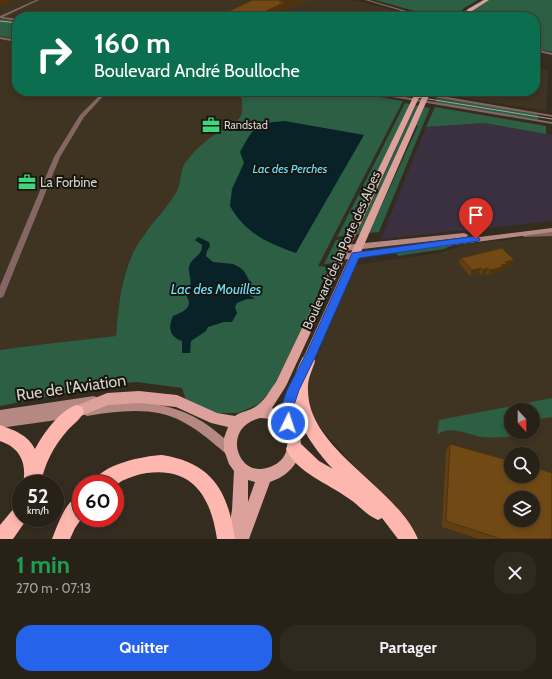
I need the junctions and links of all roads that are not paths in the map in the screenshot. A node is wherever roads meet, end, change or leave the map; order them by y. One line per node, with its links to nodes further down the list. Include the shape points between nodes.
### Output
1 (38, 0): 10 (street)
2 (366, 0): 7 (street)
3 (480, 0): 8 (main road)
4 (487, 0): 9 (main road)
5 (240, 7): 6 (street)
6 (230, 12)
7 (408, 12)
8 (462, 12)
9 (468, 12)
10 (0, 17): 11 (street)
11 (12, 19)
12 (0, 38): 13 (street)
13 (12, 40)
14 (540, 51): 15 (street)
15 (552, 54)
16 (101, 96): 29 (street, via 82,116 58,154)
17 (421, 96): 27 (main road, Boulevard de la Porte des Alpes)
18 (421, 96): 28 (main road, Boulevard de la Porte des Alpes)
19 (426, 96): 22 (street)
20 (427, 96): 21 (street)
21 (552, 116)
22 (552, 123)
23 (552, 226): 27 (main road)
24 (552, 230): 26 (main road)
25 (552, 234): 26 (street)
26 (491, 237): 27 (main road)
27 (357, 251): 28 (main road); 30 (main road, Boulevard de la Porte des Alpes)
28 (343, 252): 33 (main road, Boulevard de la Porte des Alpes, via 280,386)
29 (0, 295)
30 (308, 361): 37 (main road, Boulevard de la Porte des Alpes, via 287,408); 54 (highway, via 301,380 300,392 308,423 319,442 392,515)
31 (107, 399): 32 (main road); 34 (main road, Rue de l'Aviation); 35 (main road, Rue de l'Aviation, via 139,397 177,401 216,419)
32 (76, 412): 36 (main road, Rue de l'Aviation); 39 (main road, Rue de l'Aviation, via 125,406 152,407 174,412 199,425); 44 (highway, via 52,435)
33 (258, 413): 35 (main road, via 250,414); 37 (main road, via 274,414)
34 (0, 415)
35 (238, 422): 39 (main road, via 232,430)
36 (0, 423)
37 (288, 423): 40 (main road, via 295,440)
38 (0, 434): 43 (highway, via 16,439 26,448 30,454)
39 (229, 449): 41 (main road, via 236,463)
40 (294, 449): 42 (main road, via 285,466 276,472); 53 (highway, via 313,467 354,492 382,514)
41 (242, 468): 42 (main road, via 249,473); 51 (main road, via 240,510)
42 (266, 474): 52 (main road)
43 (32, 475)
44 (35, 475)
45 (115, 475): 50 (highway, via 140,465 166,464 187,470 203,481 215,497 224,521)
46 (72, 516): 49 (highway)
47 (12, 525): 48 (highway)
48 (1, 539)
49 (61, 539)
50 (226, 539)
51 (235, 539)
52 (241, 539)
53 (405, 539)
54 (409, 539)

